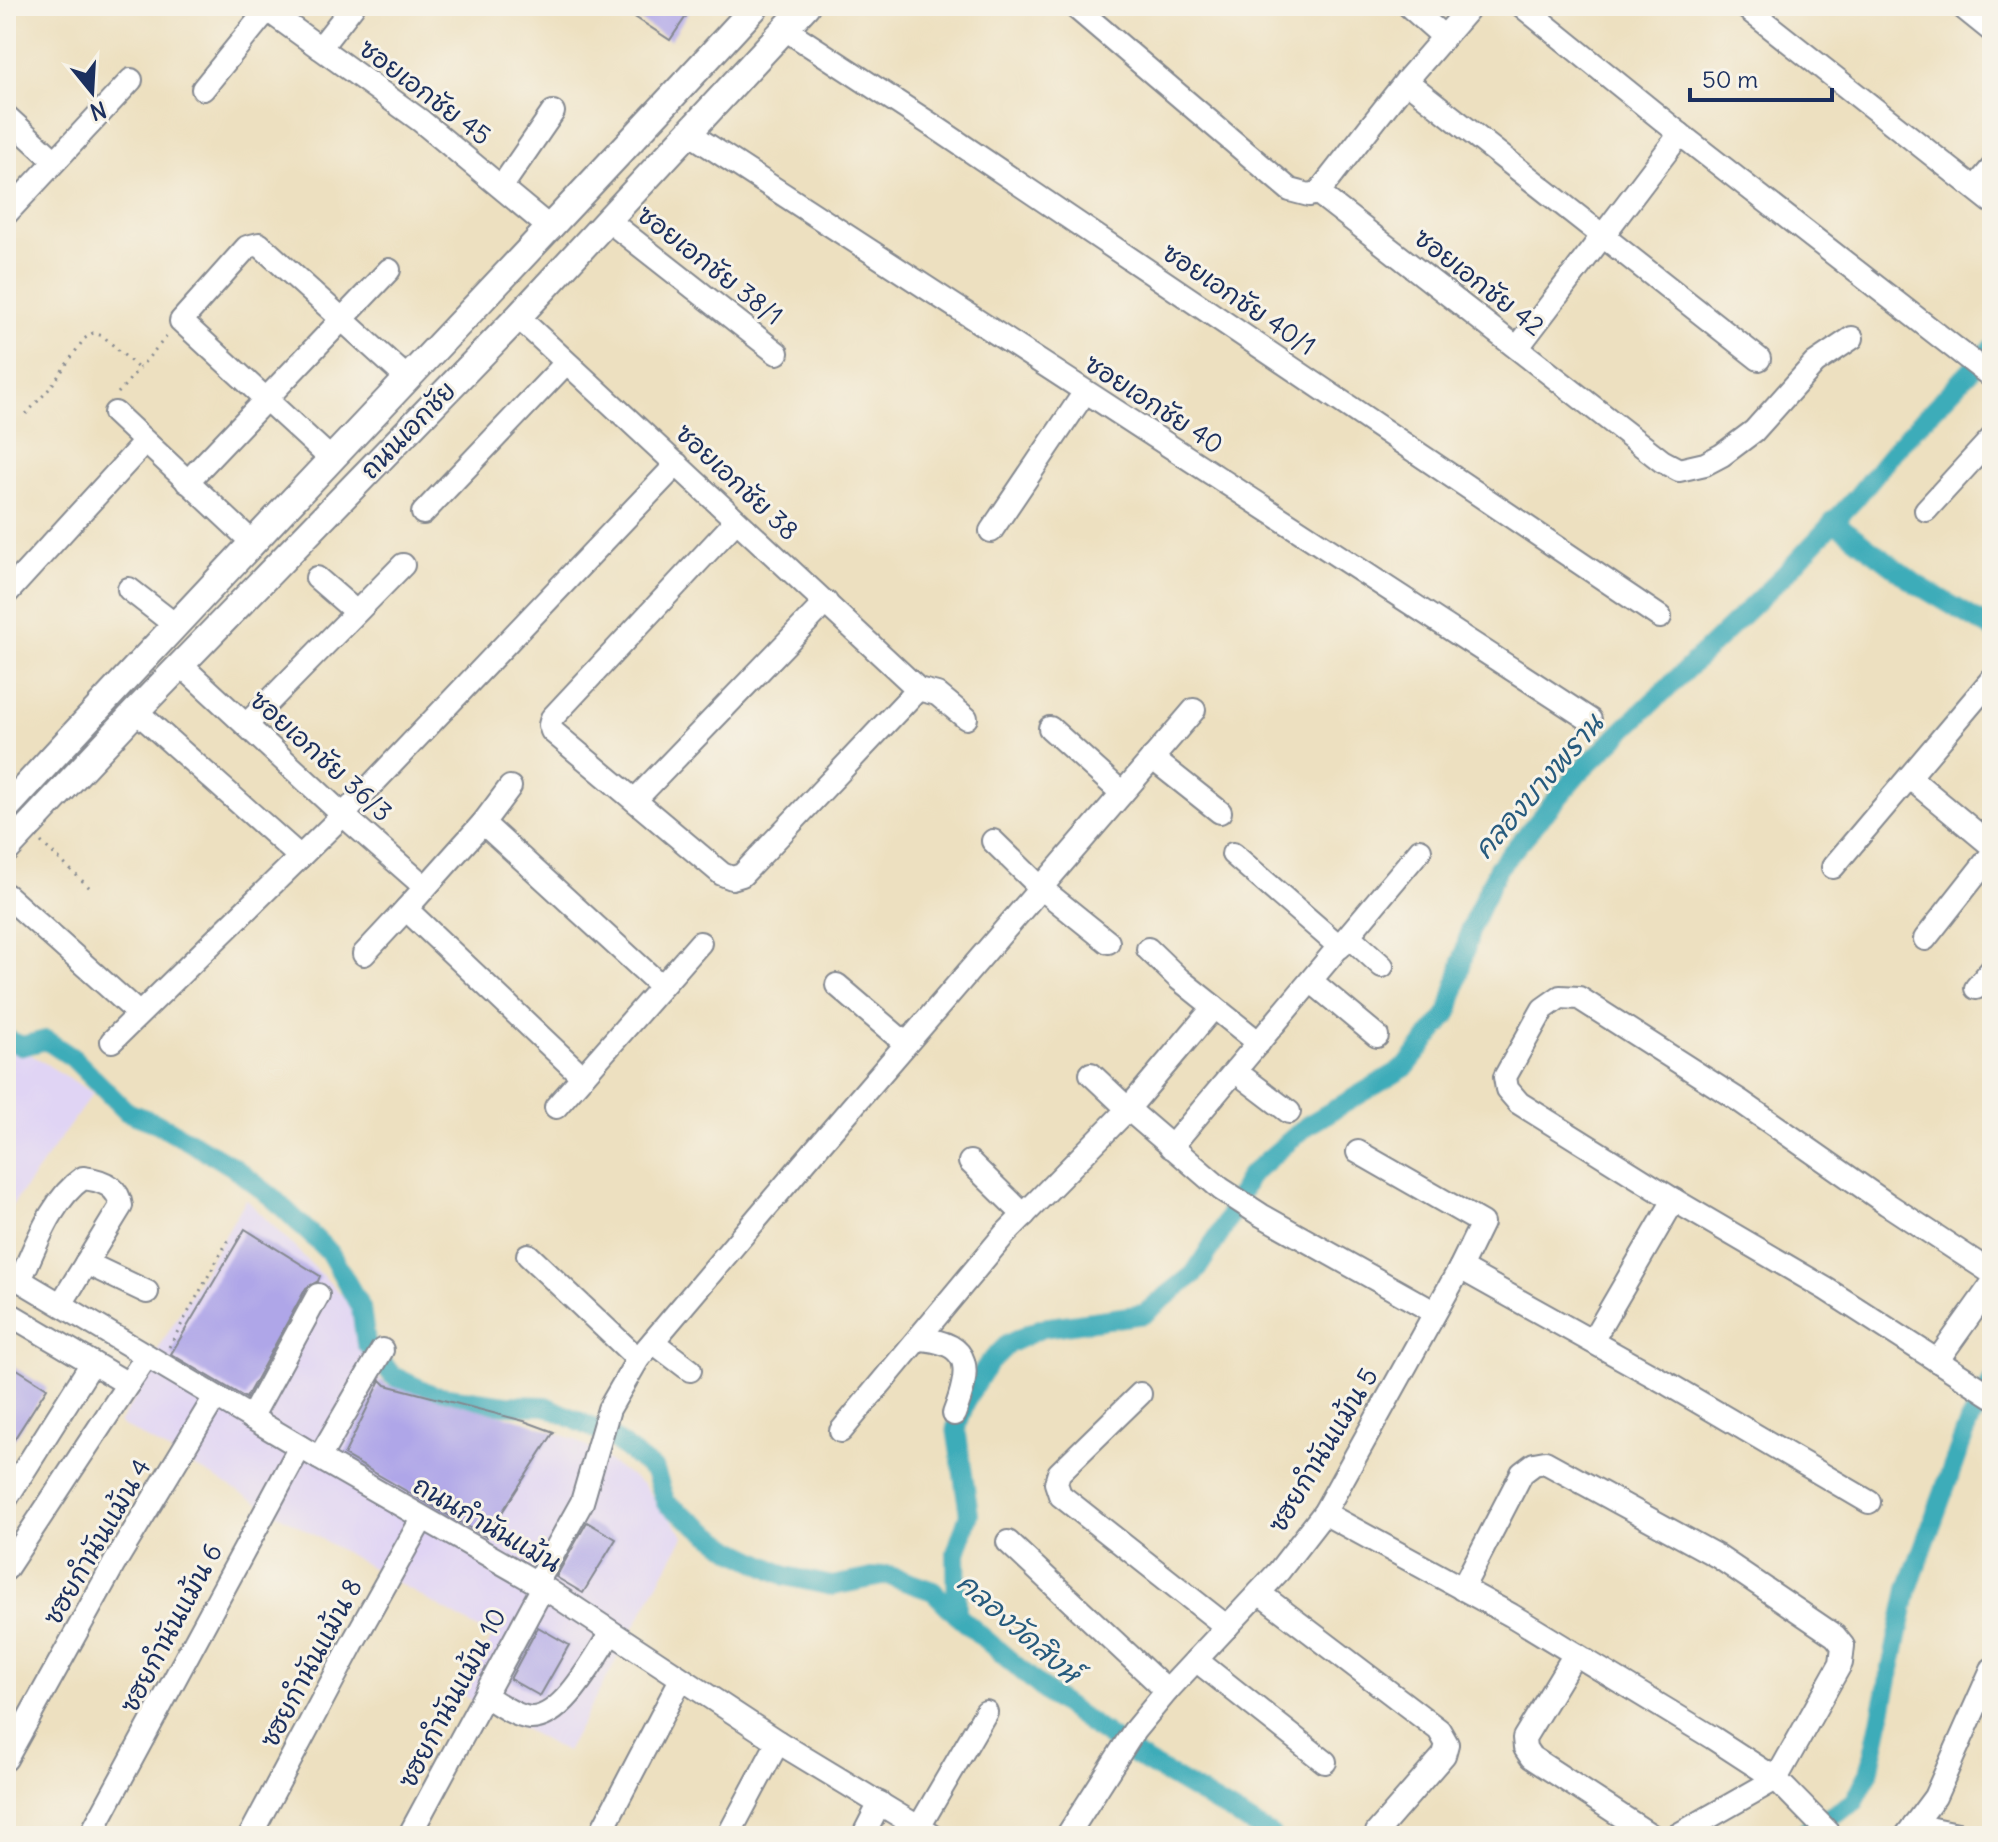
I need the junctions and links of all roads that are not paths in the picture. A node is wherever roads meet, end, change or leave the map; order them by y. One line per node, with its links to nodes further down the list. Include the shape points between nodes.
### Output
1 (353, 6): 14 (street)
2 (756, 6): 29 (main road, ถนนเอกชัย)
3 (806, 6): 11 (main road, ถนนเอกชัย)
4 (1074, 6): 25 (street, ซอยเอกชัย 42, via 1290,190)
5 (1409, 6): 13 (street)
6 (1471, 6): 13 (street)
7 (1522, 6): 21 (street)
8 (1744, 6): 26 (street)
9 (1961, 6): 12 (street)
10 (264, 8): 14 (street, ซอยเอกชัย 45); 17 (street)
11 (785, 29): 20 (main road, ถนนเอกชัย); 62 (street, ซอยเอกชัย 40/1)
12 (1992, 31)
13 (1444, 37): 16 (street)
14 (320, 48): 24 (street, ซอยเอกชัย 45)
15 (131, 80): 22 (street)
16 (1406, 81): 25 (street); 30 (street)
17 (203, 89)
18 (553, 112): 24 (street)
19 (6, 116): 22 (street)
20 (689, 133): 28 (main road, ถนนเอกชัย); 41 (street, ซอยเอกชัย 40)
21 (1680, 134): 30 (street); 39 (street)
22 (55, 161): 27 (street)
23 (1992, 168): 26 (street)
24 (502, 186): 29 (street, ซอยเอกชัย 45)
25 (1318, 193): 35 (street, ซอยเอกชัย 42)
26 (1984, 195)
27 (6, 214)
28 (609, 221): 32 (main road, ถนนเอกชัย); 36 (street, ซอยเอกชัย 38/1)
29 (551, 229): 40 (main road, ถนนเอกชัย)
30 (1603, 235): 35 (street); 37 (street)
31 (389, 270): 33 (street)
32 (518, 317): 38 (street, ซอยเอกชัย 38); 51 (main road, ถนนเอกชัย)
33 (342, 319): 40 (street); 42 (street); 42 (street, via 259,244 247,247 181,321)
34 (1852, 338): 35 (street, ซอยเอกชัย 42, via 1815,363 1754,431 1705,464 1679,470)
35 (1518, 347)
36 (777, 353)
37 (1759, 359)
38 (566, 363): 47 (street, ซอยเอกชัย 38); 52 (street)
39 (1986, 373)
40 (408, 379): 46 (main road, ถนนเอกชัย)
41 (1085, 392): 54 (street); 70 (street, ซอยเอกชัย 40)
42 (266, 399): 46 (street); 48 (street)
43 (115, 413): 45 (street)
44 (1992, 438): 50 (street)
45 (145, 442): 48 (street); 59 (street)
46 (331, 459): 49 (main road, ถนนเอกชัย)
47 (677, 464): 53 (street, ซอยเอกชัย 38); 80 (street)
48 (187, 482): 55 (street)
49 (304, 487): 51 (main road); 55 (main road, ถนนเอกชัย)
50 (1926, 510)
51 (330, 511): 64 (main road, ถนนเอกชัย)
52 (423, 513)
53 (736, 521): 60 (street, ซอยเอกชัย 38); 77 (street, via 552,718 552,731)
54 (991, 531)
55 (251, 541): 63 (main road, ถนนเอกชัย)
56 (403, 565): 61 (street)
57 (317, 578): 61 (street)
58 (129, 589): 63 (street)
59 (6, 594)
60 (826, 602): 66 (street, ซอยเอกชัย 38); 77 (street)
61 (355, 611): 71 (street)
62 (1660, 617)
63 (174, 624): 78 (main road, ถนนเอกชัย)
64 (181, 665): 68 (main road, ถนนเอกชัย); 71 (street, ซอยเอกชัย 36/3)
65 (1992, 679): 74 (street)
66 (918, 689): 69 (street, ซอยเอกชัย 38, via 937,694); 77 (street, via 742,875 722,874)
67 (1194, 710): 73 (street, ซฮยกำนันแม้น 10)
68 (136, 711): 84 (main road, ถนนเอกชัย); 88 (street)
69 (966, 718)
70 (1590, 720)
71 (246, 725): 80 (street, ซอยเอกชัย 36/3)
72 (1050, 728): 76 (street)
73 (1152, 758): 76 (street, ซฮยกำนันแม้น 10); 79 (street)
74 (1910, 778): 83 (street); 89 (street)
75 (510, 787): 81 (street)
76 (1122, 793): 91 (street, ซฮยกำนันแม้น 10)
77 (635, 800)
78 (6, 808)
79 (1220, 812)
80 (343, 815): 88 (street); 90 (street, ซอยเอกชัย 36/3)
81 (483, 823): 90 (street); 104 (street)
82 (993, 841): 91 (street)
83 (1992, 846)
84 (6, 850)
85 (1420, 850): 95 (street)
86 (1233, 854): 95 (street)
87 (1992, 854): 94 (street)
88 (300, 857): 107 (street)
89 (1833, 867)
90 (425, 887): 93 (street)
91 (1041, 888): 96 (street); 111 (street, ซฮยกำนันแม้น 10)
92 (6, 895): 107 (street)
93 (406, 909): 99 (street); 114 (street)
94 (1925, 939)
95 (1344, 941): 100 (street); 102 (street)
96 (1108, 942)
97 (700, 943): 104 (street)
98 (1148, 949): 106 (street)
99 (364, 954)
100 (1382, 966)
101 (1992, 969): 105 (street)
102 (1311, 981): 108 (street); 110 (street)
103 (837, 985): 111 (street)
104 (661, 986): 114 (street)
105 (1976, 988)
106 (1214, 1007): 110 (street); 116 (street)
107 (138, 1013): 109 (street)
108 (1377, 1036)
109 (112, 1041)
110 (1259, 1043): 112 (street)
111 (906, 1044): 137 (street, ซฮยกำนันแม้น 10)
112 (1235, 1071): 117 (street); 118 (street)
113 (1091, 1074): 116 (street)
114 (582, 1076): 115 (street)
115 (556, 1107)
116 (1128, 1109): 118 (street); 122 (street)
117 (1289, 1112)
118 (1171, 1147): 133 (street, via 1261,1215)
119 (1358, 1152): 125 (street, ซฮยกำนันแม้น 5, via 1482,1223)
120 (970, 1162): 122 (street)
121 (1674, 1200): 126 (street, via 1519,1103 1507,1089 1505,1077 1543,1009 1560,997 1579,998 1700,1075); 135 (street); 139 (street)
122 (1024, 1215): 134 (street)
123 (528, 1255): 137 (street)
124 (86, 1263): 127 (street, via 121,1206 110,1185 83,1178 48,1219); 129 (street); 131 (street)
125 (1460, 1268): 133 (street, ซฮยกำนันแม้น 5); 135 (street)
126 (1992, 1275)
127 (13, 1276): 131 (street, ถนนกำนันแม้น)
128 (1992, 1284): 139 (street)
129 (147, 1292)
130 (318, 1295): 147 (street)
131 (61, 1304): 138 (street, ถนนกำนันแม้น)
132 (6, 1312): 140 (street)
133 (1434, 1312): 152 (street, ซฮยกำนันแม้น 5)
134 (918, 1339): 146 (street, via 939,1340 963,1359 967,1372); 148 (street)
135 (1592, 1341): 151 (street)
136 (382, 1350): 149 (street, ซฮยกำนันแม้น 6)
137 (646, 1351): 141 (street); 156 (street, ซฮยกำนันแม้น 10, via 609,1409 582,1502)
138 (153, 1360): 142 (street); 145 (street, ถนนกำนันแม้น)
139 (1937, 1361): 143 (street)
140 (92, 1363): 142 (street); 150 (street)
141 (690, 1370)
142 (128, 1384): 155 (street)
143 (1983, 1390)
144 (1140, 1394): 159 (street, via 1059,1473 1060,1495)
145 (215, 1397): 147 (street, ถนนกำนันแม้น); 169 (street, ซฮยกำนันแม้น 4)
146 (954, 1414)
147 (251, 1418): 149 (street, ถนนกำนันแม้น)
148 (841, 1431)
149 (309, 1452): 153 (street, ถนนกำนันแม้น); 176 (street, ซฮยกำนันแม้น 6)
150 (6, 1499)
151 (1869, 1502)
152 (1324, 1513): 157 (street); 158 (street, ซฮยกำนันแม้น 5)
153 (422, 1519): 156 (street, ถนนกำนันแม้น); 177 (street, ซฮยกำนันแม้น 8)
154 (1008, 1542): 165 (street)
155 (6, 1569)
156 (540, 1585): 160 (street, ถนนกำนันแม้น); 166 (street, ซฮยกำนันแม้น 10)
157 (1462, 1589): 161 (street); 171 (street, via 1522,1473 1545,1462 1717,1556 1843,1646 1841,1663)
158 (1259, 1593): 159 (street, ซฮยกำนันแม้น 5); 175 (street, via 1439,1730 1447,1744 1444,1755)
159 (1227, 1627): 162 (street, ซฮยกำนันแม้น 5)
160 (611, 1633): 164 (street, ถนนกำนันแม้น); 166 (street, via 566,1699 550,1713 531,1718)
161 (1575, 1654): 171 (street); 183 (street, via 1524,1738 1525,1748)
162 (1196, 1660): 165 (street, ซฮยกำนันแม้น 5); 170 (street)
163 (1992, 1669): 173 (street, via 1935,1797)
164 (681, 1679): 168 (street, ถนนกำนันแม้น); 179 (street)
165 (1167, 1691): 182 (street, ซฮยกำนันแม้น 5, via 1134,1731)
166 (486, 1696): 178 (street, ซฮยกำนันแม้น 10)
167 (986, 1712): 174 (street)
168 (778, 1742): 172 (street, ถนนกำนันแม้น); 180 (street)
169 (6, 1759)
170 (1325, 1762)
171 (1782, 1786): 184 (street); 185 (street)
172 (880, 1803): 174 (street, ถนนกำนันแม้น); 181 (street)
173 (1910, 1830): 186 (street)
174 (926, 1832)
175 (1377, 1832)
176 (90, 1836)
177 (250, 1836)
178 (409, 1836)
179 (599, 1836)
180 (728, 1836)
181 (863, 1836)
182 (1067, 1836)
183 (1652, 1836)
184 (1676, 1836)
185 (1832, 1836)
186 (1967, 1836)

